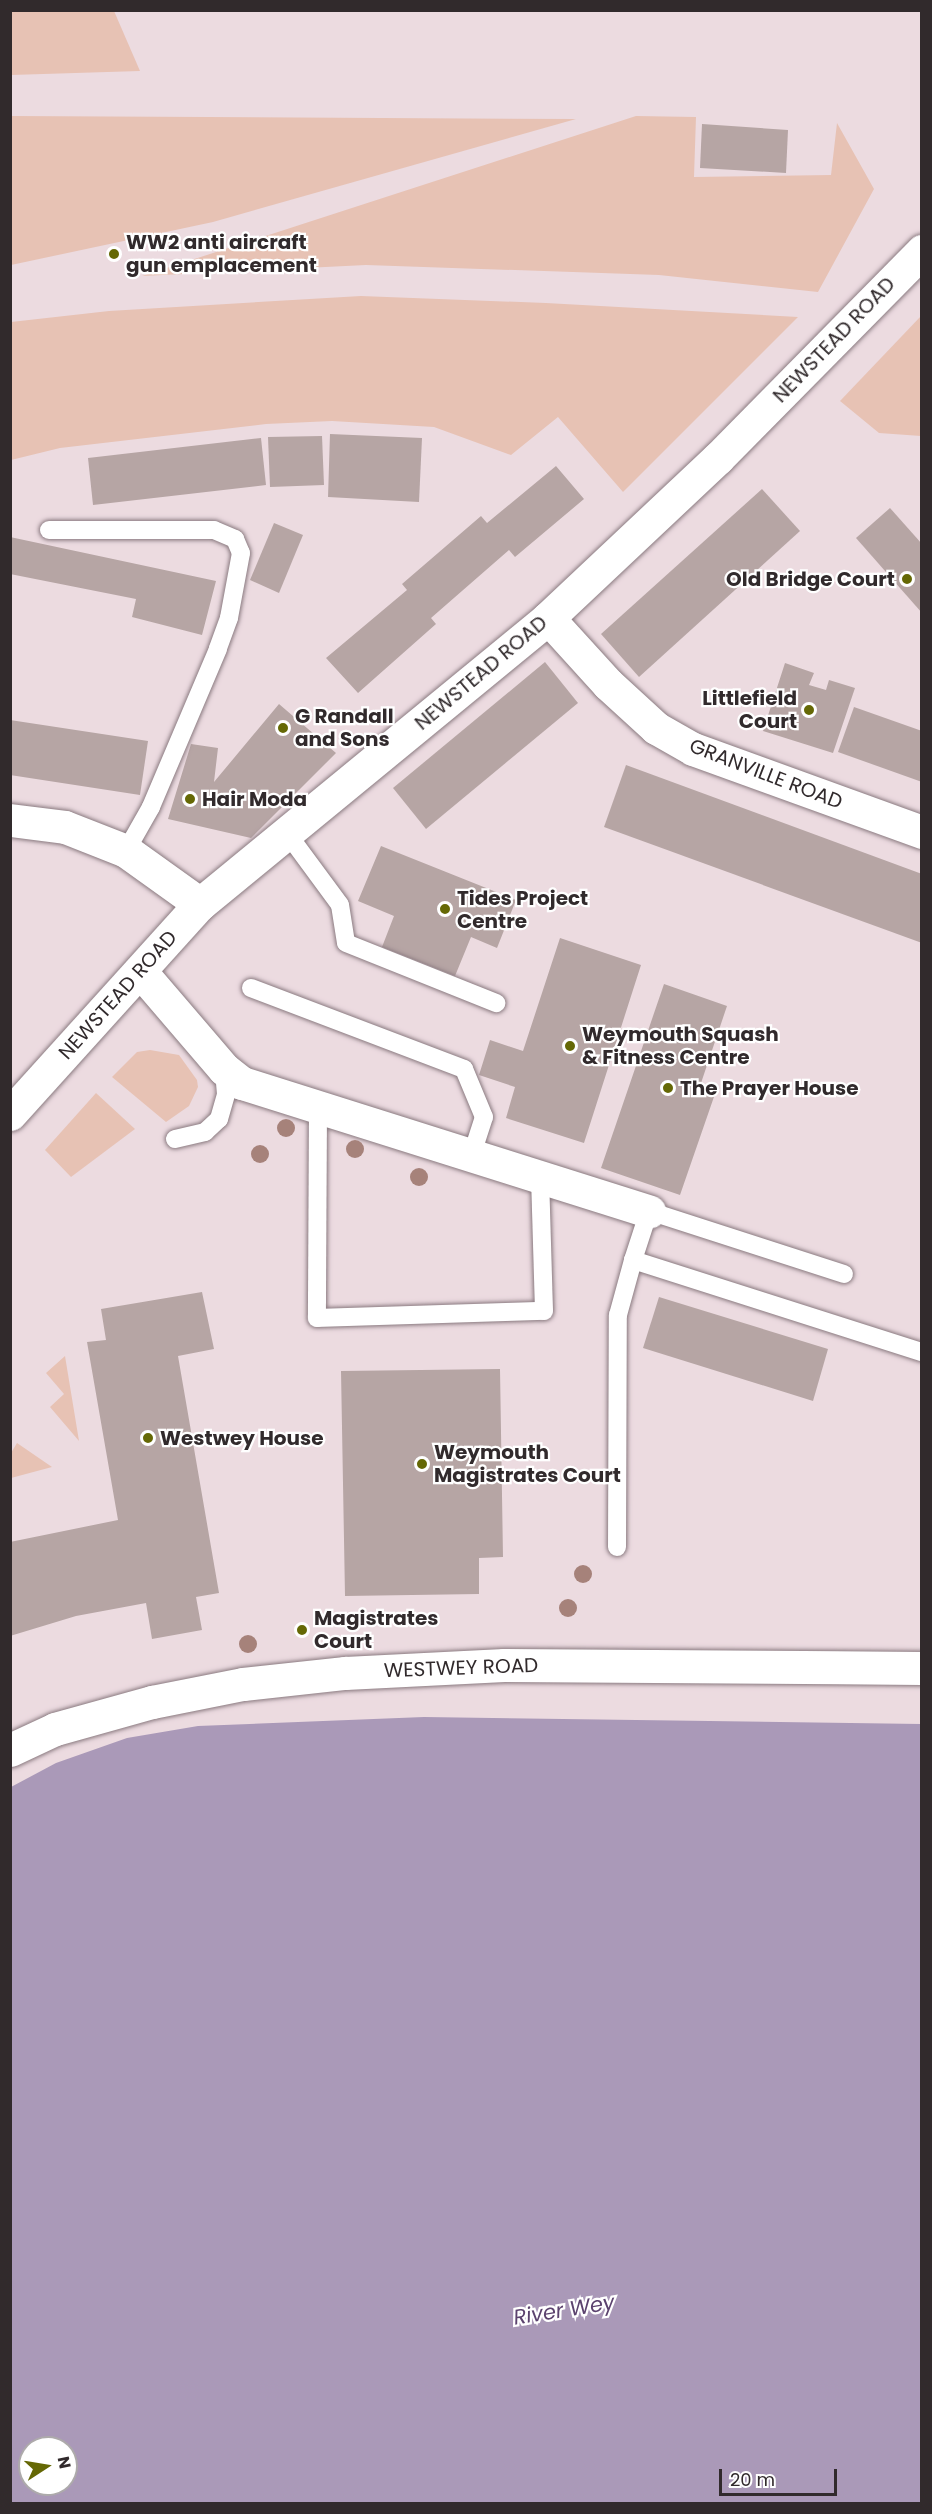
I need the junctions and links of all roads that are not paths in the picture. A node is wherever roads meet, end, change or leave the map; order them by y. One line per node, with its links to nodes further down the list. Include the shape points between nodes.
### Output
1 (921, 251): 3 (main road, NEWSTEAD ROAD, via 718,458)
2 (49, 530): 7 (lane, via 214,530 235,540 241,553 229,618 218,649 151,807)
3 (548, 618): 5 (main road, GRANVILLE ROAD, via 608,684 656,728 693,749); 6 (main road, NEWSTEAD ROAD)
4 (10, 820): 7 (main road, via 65,828)
5 (921, 832)
6 (287, 833): 8 (main road, NEWSTEAD ROAD); 11 (lane, via 340,905 346,943)
7 (126, 851): 8 (main road)
8 (200, 904): 9 (main road, NEWSTEAD ROAD)
9 (140, 971): 12 (main road); 14 (main road, NEWSTEAD ROAD)
10 (251, 988): 16 (lane, via 464,1069 484,1117)
11 (496, 1003)
12 (224, 1069): 13 (main road, via 242,1083); 15 (lane, via 226,1095 219,1119 205,1132)
13 (318, 1108): 16 (main road); 17 (lane, via 317,1318 544,1311)
14 (10, 1114)
15 (175, 1139)
16 (472, 1155): 17 (main road)
17 (540, 1175): 18 (main road)
18 (649, 1211): 19 (lane); 20 (lane)
19 (633, 1260): 21 (lane); 22 (lane, via 618,1315)
20 (844, 1274)
21 (921, 1352)
22 (617, 1547)
23 (921, 1668): 24 (main road, WESTWEY ROAD, via 504,1665 345,1673 243,1684 129,1707 55,1729)
24 (10, 1750)

